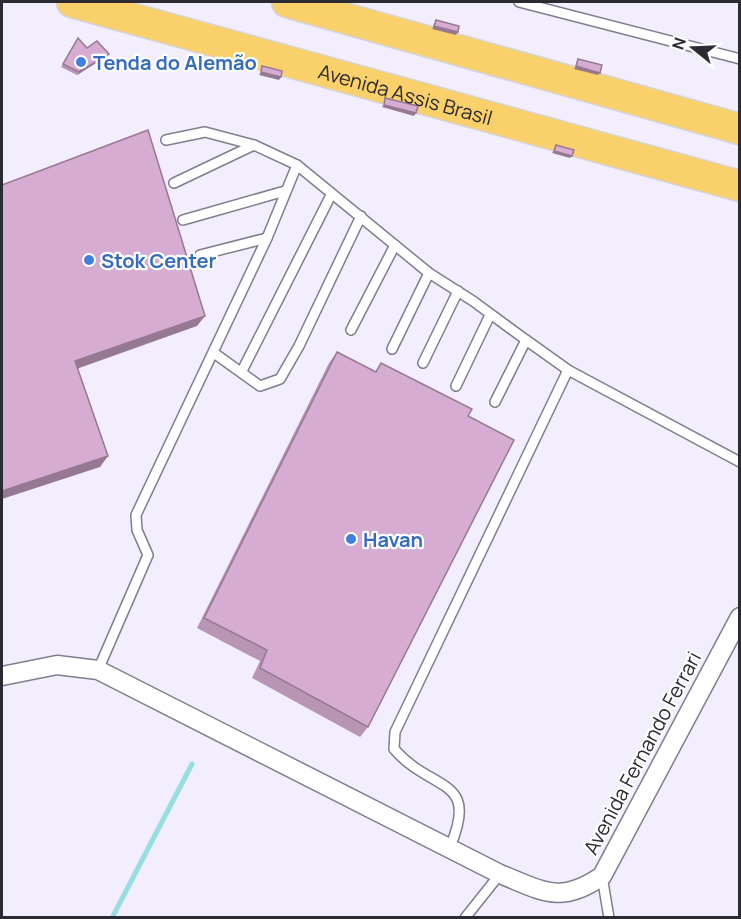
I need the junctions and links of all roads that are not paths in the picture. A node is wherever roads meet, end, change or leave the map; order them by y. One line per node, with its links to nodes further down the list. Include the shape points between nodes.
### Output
1 (72, 2): 10 (main road, Avenida Assis Brasil)
2 (287, 2): 5 (main road)
3 (519, 2): 4 (lane)
4 (740, 59)
5 (740, 129)
6 (166, 140): 7 (lane, via 205,132)
7 (254, 146): 8 (lane); 9 (lane)
8 (297, 165): 11 (lane); 12 (lane)
9 (174, 183)
10 (740, 186)
11 (285, 191): 14 (lane); 15 (lane)
12 (331, 195): 13 (lane); 27 (lane)
13 (361, 216): 16 (lane); 27 (lane, via 280,379 260,386)
14 (183, 220)
15 (267, 238): 17 (lane); 24 (lane)
16 (395, 245): 18 (lane); 21 (lane)
17 (200, 255)
18 (429, 273): 19 (lane); 23 (lane)
19 (458, 291): 20 (lane); 25 (lane)
20 (490, 315): 22 (lane); 28 (lane)
21 (351, 330)
22 (526, 340): 26 (lane); 29 (lane)
23 (392, 349)
24 (214, 353): 27 (lane); 32 (lane, via 136,514 136,530 148,555)
25 (423, 363)
26 (568, 370): 30 (lane); 34 (lane, via 395,732 394,748 407,764 455,793 462,807)
27 (242, 371)
28 (456, 386)
29 (495, 402)
30 (740, 462)
31 (740, 616): 36 (street, Avenida Fernando Ferrari)
32 (98, 670): 33 (street, Avenida Fernando Ferrari, via 57,665); 34 (street, Avenida Fernando Ferrari)
33 (2, 675)
34 (450, 848): 35 (street, Avenida Fernando Ferrari)
35 (500, 874): 36 (street, Avenida Fernando Ferrari, via 565,895 584,889); 37 (lane)
36 (602, 876): 38 (lane)
37 (465, 918)
38 (609, 918)

